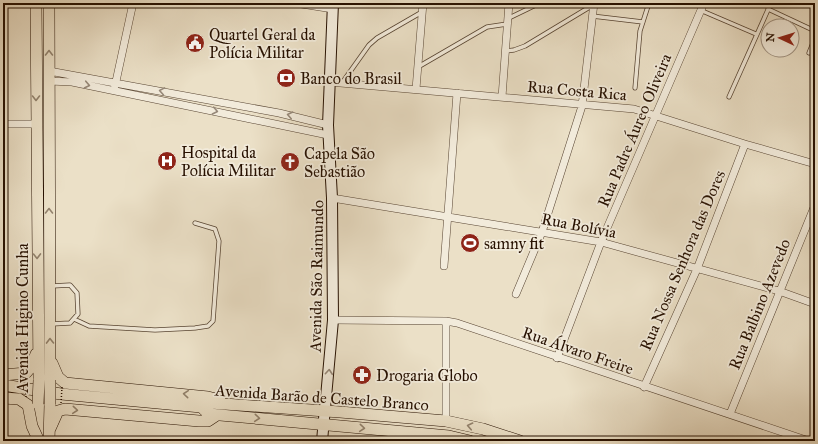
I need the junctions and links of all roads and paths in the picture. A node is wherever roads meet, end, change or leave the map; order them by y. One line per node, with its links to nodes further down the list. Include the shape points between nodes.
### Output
1 (36, 3): 38 (main road, Avenida Higino Cunha, one-way to 38)
2 (49, 3): 25 (main road, Avenida Higino Cunha, one-way to 2)
3 (133, 3): 27 (street)
4 (296, 3): 12 (street)
5 (423, 3): 15 (street)
6 (509, 3): 17 (street)
7 (540, 3): 17 (lane)
8 (649, 3): 18 (lane)
9 (704, 3): 14 (street, Rua Padre Áureo Oliveira)
10 (771, 3): 13 (lane)
11 (594, 4): 16 (street); 22 (lane, via 525,46)
12 (333, 6): 26 (street, Avenida São Raimundo)
13 (768, 9): 19 (lane); 20 (lane)
14 (700, 10): 20 (lane); 36 (street, Rua Padre Áureo Oliveira)
15 (423, 11): 24 (street); 28 (lane, via 369,45)
16 (592, 16): 18 (lane); 35 (street)
17 (507, 21): 22 (street); 24 (lane, via 486,27)
18 (643, 22): 29 (lane)
19 (815, 31)
20 (756, 34): 34 (lane)
21 (815, 38): 23 (lane)
22 (505, 51): 33 (street)
23 (808, 52)
24 (418, 67): 30 (street)
25 (49, 76): 27 (street); 31 (street, one-way to 31); 50 (main road, Avenida Higino Cunha, one-way to 25)
26 (329, 82): 28 (street, Rua Costa Rica); 39 (street, Avenida São Raimundo)
27 (116, 83): 31 (street); 39 (street, one-way to 27, via 279,113)
28 (342, 83): 30 (street, Rua Costa Rica)
29 (635, 88)
30 (416, 89): 32 (street, Rua Costa Rica)
31 (114, 90): 39 (street, one-way to 39)
32 (457, 93): 33 (street, Rua Costa Rica); 44 (street)
33 (502, 97): 35 (street, Rua Costa Rica)
34 (729, 97)
35 (582, 106): 36 (street, Rua Costa Rica, via 634,109); 46 (street)
36 (655, 116): 40 (street, Rua Costa Rica); 47 (street, Rua Padre Áureo Oliveira)
37 (3, 124): 38 (street)
38 (36, 124): 58 (main road, Avenida Higino Cunha, one-way to 58)
39 (328, 130): 42 (street, Avenida São Raimundo)
40 (745, 144): 41 (street, Rua Costa Rica); 49 (street, Rua Nossa Senhora das Dores)
41 (815, 164)
42 (332, 198): 44 (street, Rua Bolívia); 55 (street, Avenida São Raimundo)
43 (815, 205): 51 (street, Rua Balbino Azevedo)
44 (449, 216): 46 (street, Rua Bolívia); 48 (street)
45 (195, 223): 54 (lane, via 215,229 219,241 213,321 208,326 155,330 89,326)
46 (542, 232): 47 (street, Rua Bolívia); 52 (street)
47 (601, 242): 49 (street, Rua Bolívia); 60 (street, Rua Padre Áureo Oliveira)
48 (444, 266)
49 (697, 269): 51 (street, Rua Bolívia); 66 (street, Rua Nossa Senhora das Dores)
50 (49, 286): 54 (lane, via 70,285 77,293 78,314); 57 (main road, Avenida Higino Cunha)
51 (779, 291): 53 (street, Rua Bolívia); 73 (street, Rua Balbino Azevedo)
52 (516, 294)
53 (815, 304)
54 (74, 319): 57 (lane, via 70,323)
55 (334, 320): 56 (street, Rua Álvaro Freire); 72 (street, Avenida São Raimundo, one-way to 55)
56 (446, 321): 60 (street, Rua Álvaro Freire); 75 (street)
57 (49, 324): 59 (main road, Avenida Higino Cunha, one-way to 57)
58 (38, 347): 61 (main road, via 28,371); 63 (main road, Avenida Higino Cunha)
59 (50, 356): 63 (main road, Avenida Higino Cunha); 70 (main road, one-way to 59, via 208,396 65,383 58,377)
60 (557, 358): 66 (street, Rua Álvaro Freire)
61 (3, 375)
62 (26, 380): 67 (path, bridge)
63 (44, 380): 78 (main road, Avenida Higino Cunha, bridge)
64 (3, 385): 71 (main road, via 62,394)
65 (62, 386): 69 (path, bridge)
66 (644, 387): 73 (street, Rua Álvaro Freire)
67 (26, 397)
68 (3, 398): 78 (main road, via 19,399 27,403 30,407 32,426)
69 (62, 403)
70 (223, 404): 71 (main road, Avenida Barão de Castelo Branco, via 210,403); 72 (main road, Avenida Barão de Castelo Branco)
71 (201, 407): 74 (main road, Avenida Barão de Castelo Branco, via 209,414)
72 (325, 411): 75 (main road, Avenida Barão de Castelo Branco); 76 (street, Avenida São Raimundo)
73 (730, 414): 82 (street, Rua Álvaro Freire)
74 (218, 415): 76 (main road, Avenida Barão de Castelo Branco, one-way to 76); 78 (main road, one-way to 74, via 58,411 66,409 199,421 208,421)
75 (446, 421): 81 (main road, Avenida Barão de Castelo Branco, one-way to 75)
76 (323, 425): 77 (main road, Avenida Barão de Castelo Branco, one-way to 77); 79 (street, Avenida São Raimundo)
77 (397, 436): 80 (main road, Avenida Barão de Castelo Branco, via 449,436)
78 (44, 438)
79 (322, 441)
80 (470, 441)
81 (520, 441)
82 (809, 441)

